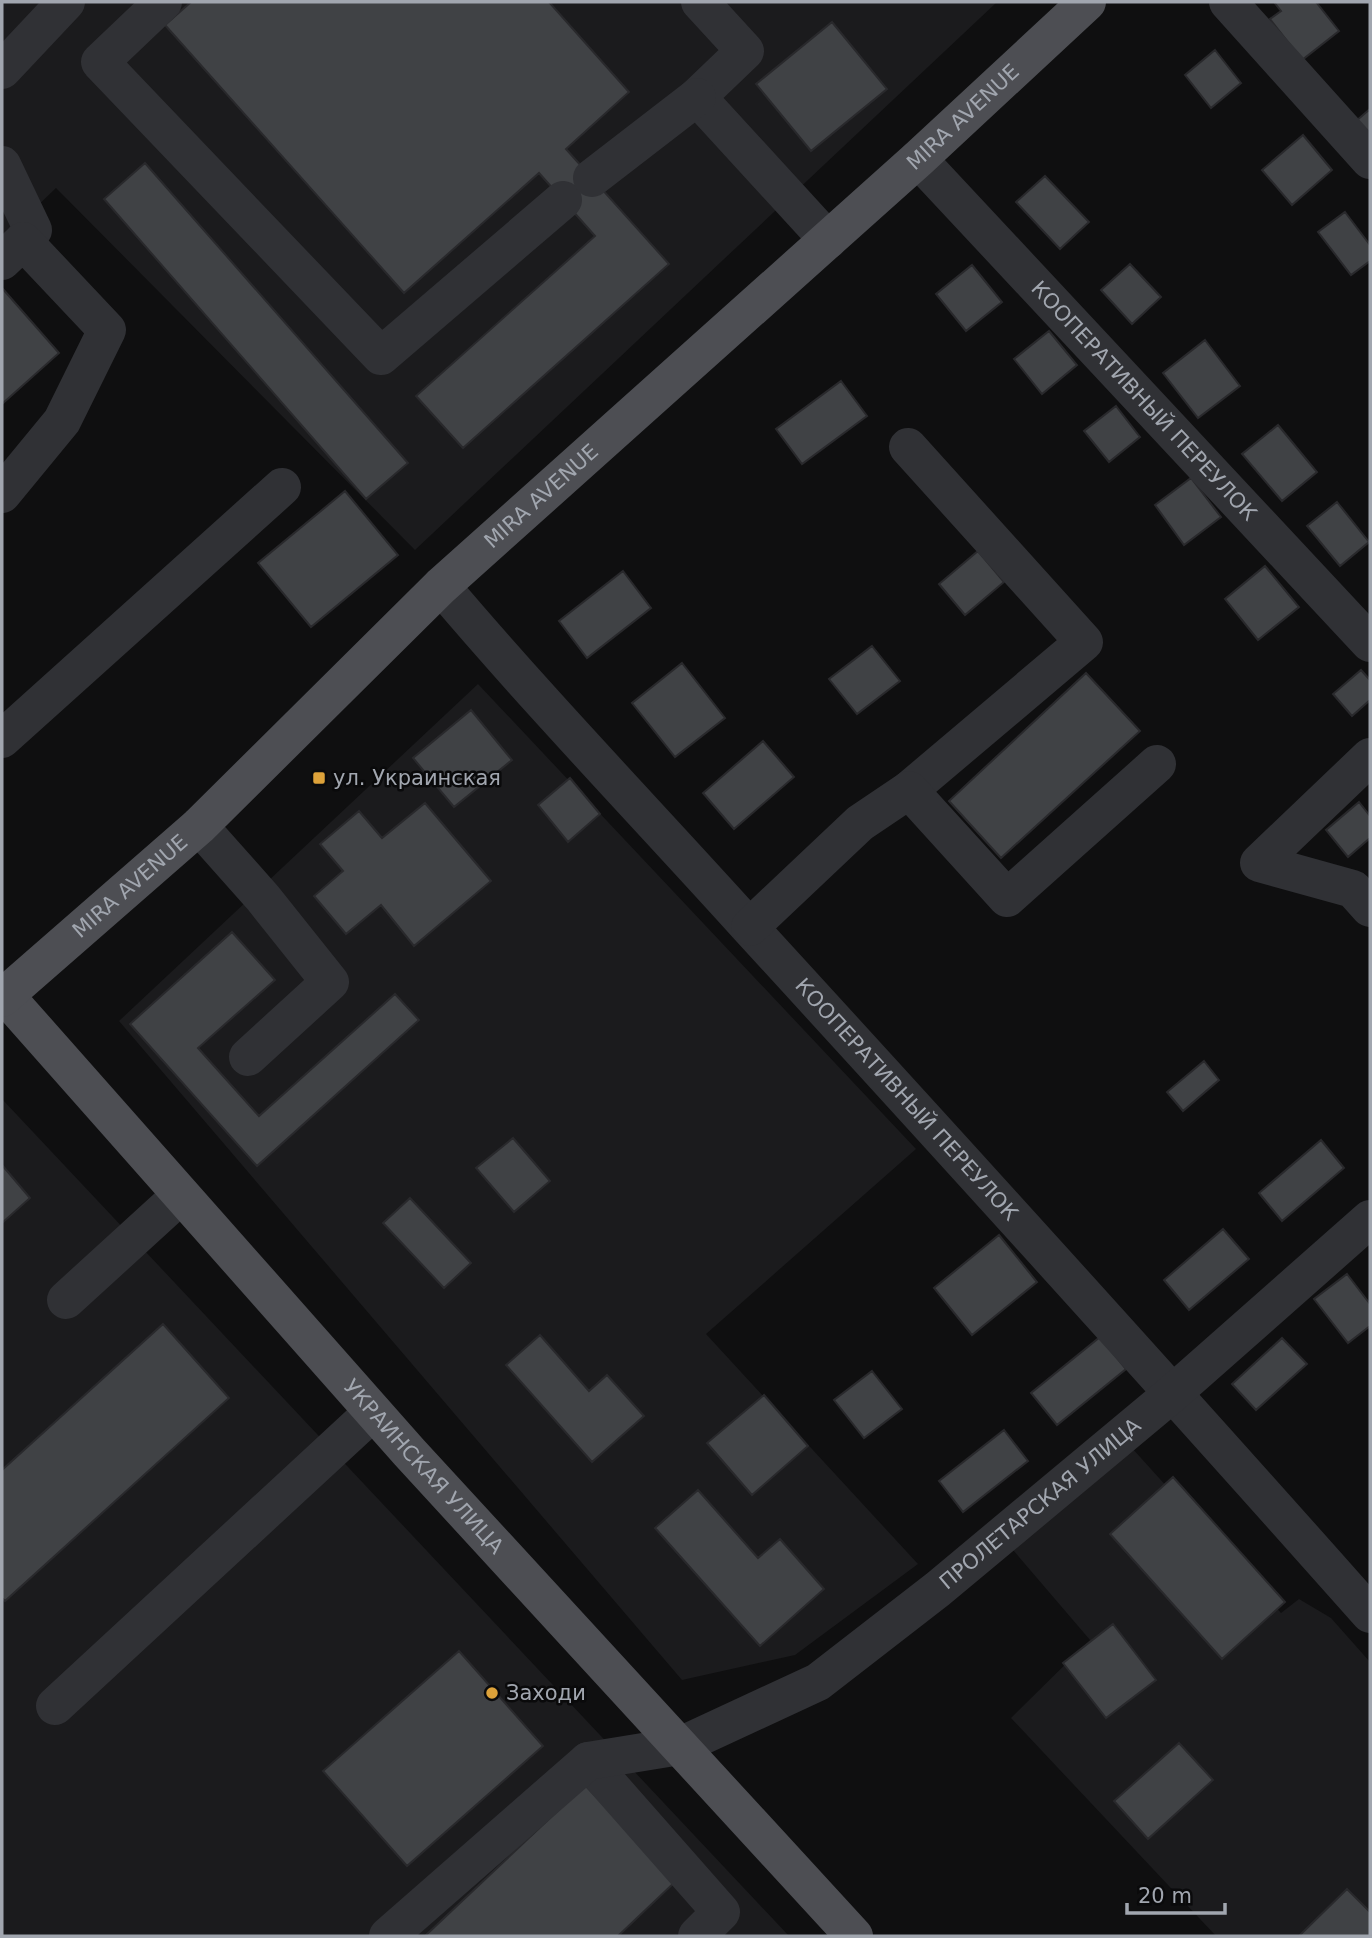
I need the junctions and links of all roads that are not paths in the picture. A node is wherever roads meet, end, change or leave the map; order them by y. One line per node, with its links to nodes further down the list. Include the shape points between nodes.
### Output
1 (66, 2): 6 (street)
2 (163, 2): 7 (street, via 100,62 381,356 578,189)
3 (700, 2): 7 (street, via 745,51)
4 (1087, 2): 8 (main road, MIRA AVENUE)
5 (1228, 2): 9 (street)
6 (2, 70)
7 (698, 97): 11 (street)
8 (918, 159): 11 (main road, MIRA AVENUE); 17 (street, КООПЕРАТИВНЫЙ ПЕРЕУЛОК)
9 (1370, 160)
10 (2, 165): 12 (street, via 33,230)
11 (828, 240): 16 (main road, MIRA AVENUE)
12 (13, 251): 15 (street, via 107,330 62,421)
13 (908, 447): 21 (street, via 1084,642)
14 (282, 487): 18 (street)
15 (2, 494)
16 (441, 586): 22 (main road, MIRA AVENUE); 24 (street, КООПЕРАТИВНЫЙ ПЕРЕУЛОК)
17 (1370, 643)
18 (2, 739)
19 (1370, 757): 23 (street, via 1259,863 1353,889)
20 (1157, 764): 21 (street, via 1007,898)
21 (909, 790): 24 (street, via 860,823)
22 (199, 826): 25 (main road, MIRA AVENUE); 26 (street, via 330,982)
23 (1370, 908)
24 (750, 927): 30 (street, КООПЕРАТИВНЫЙ ПЕРЕУЛОК)
25 (3, 995): 27 (main road, УКРАИНСКАЯ УЛИЦА)
26 (248, 1057)
27 (181, 1195): 29 (street); 31 (main road, УКРАИНСКАЯ УЛИЦА)
28 (1370, 1219): 30 (street, ПРОЛЕТАРСКАЯ УЛИЦА)
29 (66, 1300)
30 (1173, 1393): 32 (street, КООПЕРАТИВНЫЙ ПЕРЕУЛОК); 34 (street, ПРОЛЕТАРСКАЯ УЛИЦА, via 938,1589 818,1682)
31 (373, 1412): 33 (street); 34 (main road, УКРАИНСКАЯ УЛИЦА)
32 (1370, 1614)
33 (55, 1706)
34 (680, 1746): 35 (street, ПРОЛЕТАРСКАЯ УЛИЦА); 38 (main road, УКРАИНСКАЯ УЛИЦА)
35 (588, 1761): 36 (street); 37 (street, via 721,1912)
36 (388, 1936)
37 (697, 1936)
38 (854, 1936)

